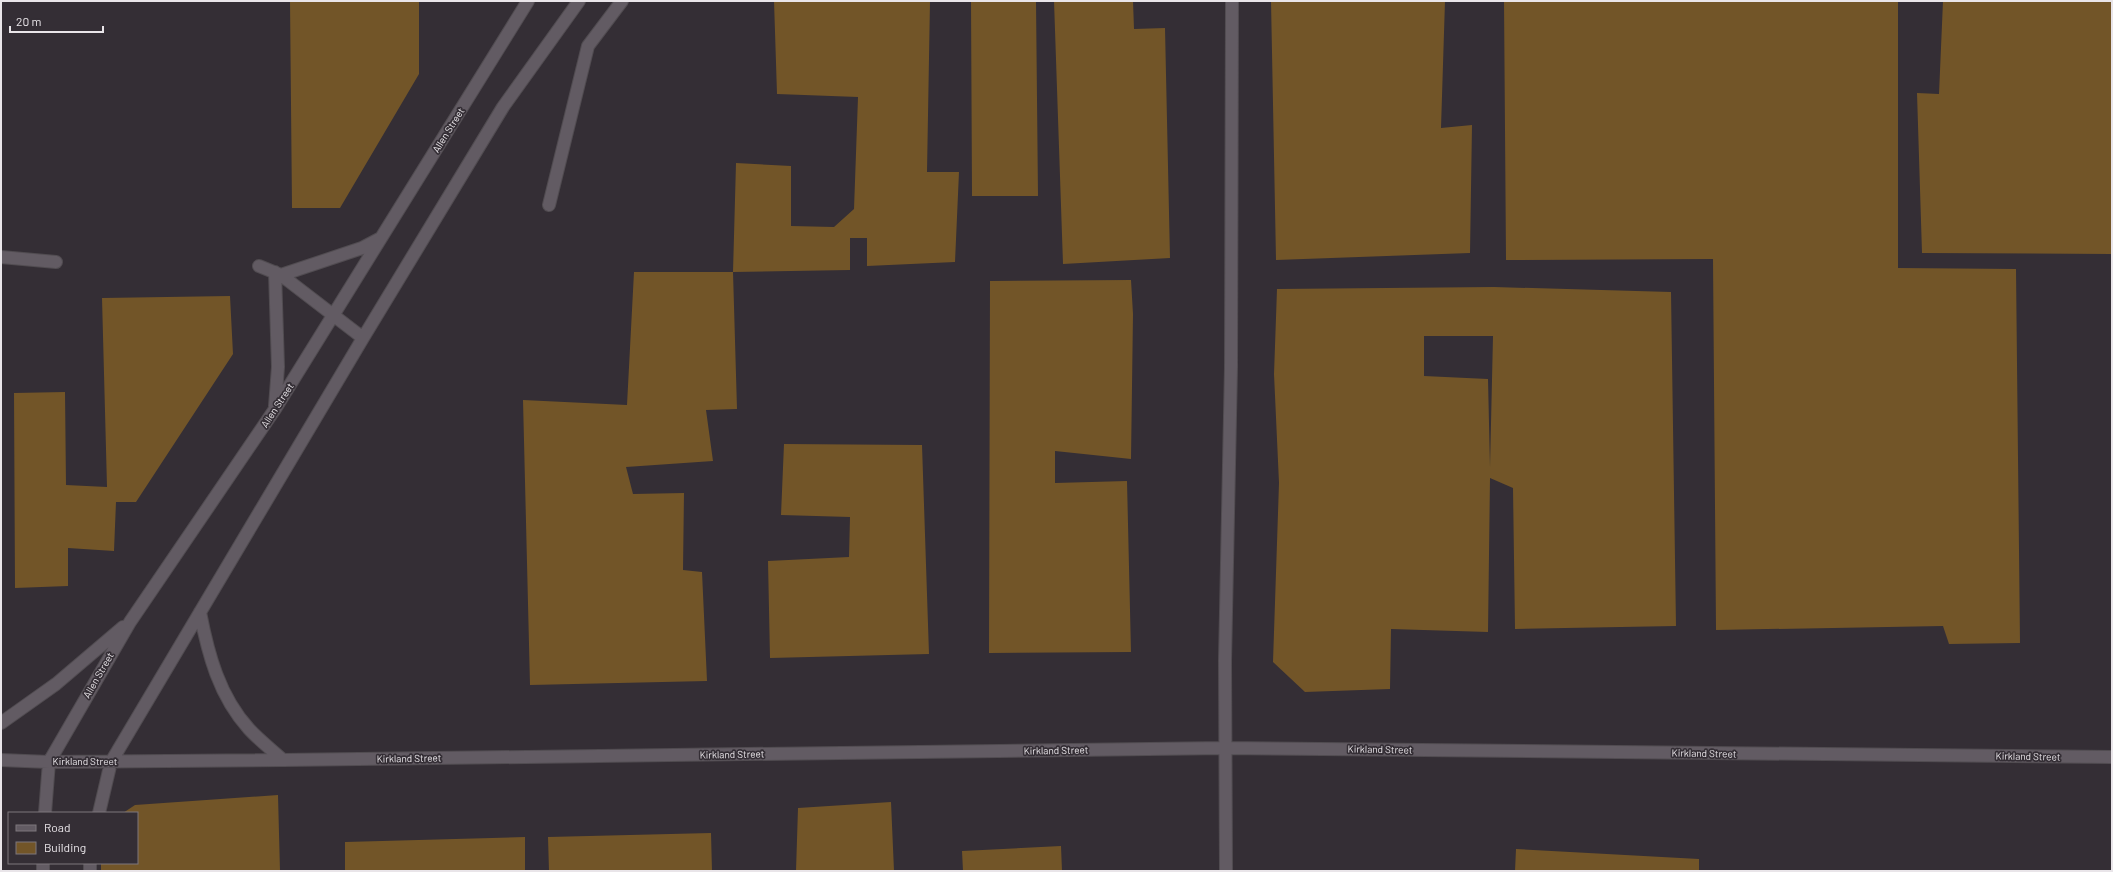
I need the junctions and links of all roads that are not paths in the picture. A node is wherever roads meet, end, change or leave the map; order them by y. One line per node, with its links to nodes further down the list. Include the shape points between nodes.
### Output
1 (528, 1): 6 (street, Allen Street)
2 (579, 1): 12 (street, via 503,107)
3 (622, 1): 5 (street, via 588,46)
4 (1232, 1): 17 (street, via 1231,367)
5 (549, 205)
6 (381, 238): 10 (street, via 362,248); 11 (street, Allen Street)
7 (1, 256): 8 (street)
8 (56, 262)
9 (259, 266): 10 (street)
10 (278, 273): 11 (street); 13 (street, via 278,367)
11 (333, 314): 12 (street); 13 (street, Allen Street)
12 (363, 338): 14 (street)
13 (275, 409): 15 (street, Allen Street)
14 (200, 612): 20 (street, via 208,652 217,679 249,729); 22 (street)
15 (130, 622): 16 (street, via 56,684); 21 (street, Allen Street)
16 (1, 723)
17 (1224, 748): 18 (street, Kirkland Street); 20 (street, Kirkland Street); 25 (street)
18 (2112, 757)
19 (1, 760): 21 (street, Kirkland Street)
20 (283, 760): 22 (street, Kirkland Street)
21 (49, 762): 22 (street, Kirkland Street); 23 (street, Allen Street)
22 (111, 762): 24 (street)
23 (45, 812)
24 (99, 812)
25 (1226, 871)

